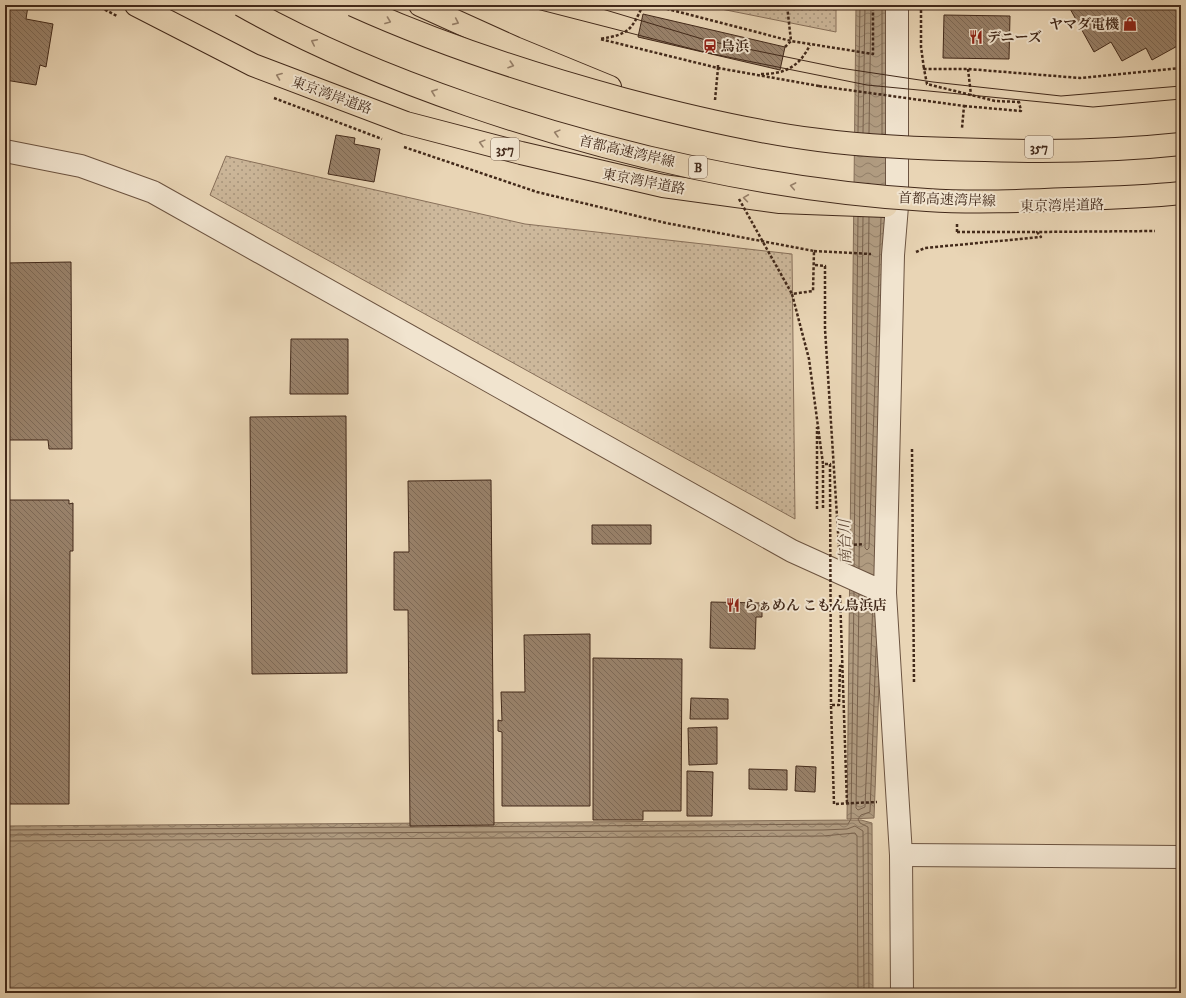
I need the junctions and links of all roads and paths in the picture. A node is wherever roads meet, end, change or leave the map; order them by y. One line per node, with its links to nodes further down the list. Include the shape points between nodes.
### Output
1 (136, 5): 29 (highway, 東京湾岸道路 / 357, one-way to 1, via 780,202 663,186 406,123 253,65)
2 (241, 5): 27 (highway, 首都高速湾岸線 / B, one-way to 2, bridge, via 1036,200 929,200 811,190 617,150 528,126 352,60)
3 (353, 5): 25 (highway, one-way to 25, bridge, via 383,19 472,52 569,84 741,127 819,140 935,149 1035,151)
4 (420, 5): 24 (highway, 357, one-way to 24, via 594,81 646,99 705,114 820,135)
5 (643, 5): 15 (path, via 630,30 621,35 600,38)
6 (652, 5): 11 (path)
7 (787, 5): 11 (path)
8 (873, 5): 12 (path, via 873,54)
9 (897, 5): 24 (street)
10 (921, 5): 17 (path)
11 (791, 41): 12 (path); 13 (path)
12 (810, 45): 19 (path, via 806,54 779,74)
13 (785, 47)
14 (718, 64): 15 (path, bridge)
15 (718, 68): 19 (path)
16 (1181, 68): 18 (path, via 1080,78)
17 (924, 69): 18 (path); 21 (path, via 927,84)
18 (968, 69): 21 (path)
19 (755, 74): 20 (path)
20 (819, 86)
21 (971, 95): 22 (path, via 995,101 1020,102 1021,111)
22 (964, 106)
23 (1181, 134): 24 (highway, 357, via 1076,146 972,146)
24 (896, 142): 29 (street)
25 (1181, 144)
26 (5, 151): 46 (street, via 81,166 154,192 792,551)
27 (1181, 193)
28 (1181, 198): 29 (highway, 東京湾岸道路 / 357, via 1143,204)
29 (897, 206): 35 (street)
30 (666, 223): 34 (path)
31 (1155, 231): 33 (path)
32 (957, 232): 33 (path)
33 (1037, 232): 35 (path, via 1041,237 925,248 915,252 911,257)
34 (814, 251): 35 (path); 36 (path)
35 (893, 255): 46 (street)
36 (815, 265): 37 (path, via 812,291 792,294 809,358); 43 (path, via 825,266 825,329)
37 (817, 416): 39 (path); 41 (path)
38 (912, 447): 48 (path)
39 (824, 464): 40 (path); 49 (path, bridge, via 830,464)
40 (823, 508)
41 (817, 509)
42 (865, 544): 43 (path)
43 (839, 546): 44 (path)
44 (839, 551)
45 (840, 589): 47 (path)
46 (885, 593): 52 (street)
47 (841, 666): 49 (path, via 839,706); 51 (path)
48 (914, 689)
49 (831, 705): 51 (path, via 834,804)
50 (878, 802): 51 (path)
51 (847, 804)
52 (901, 855): 53 (street); 54 (street)
53 (1181, 857)
54 (902, 993)

